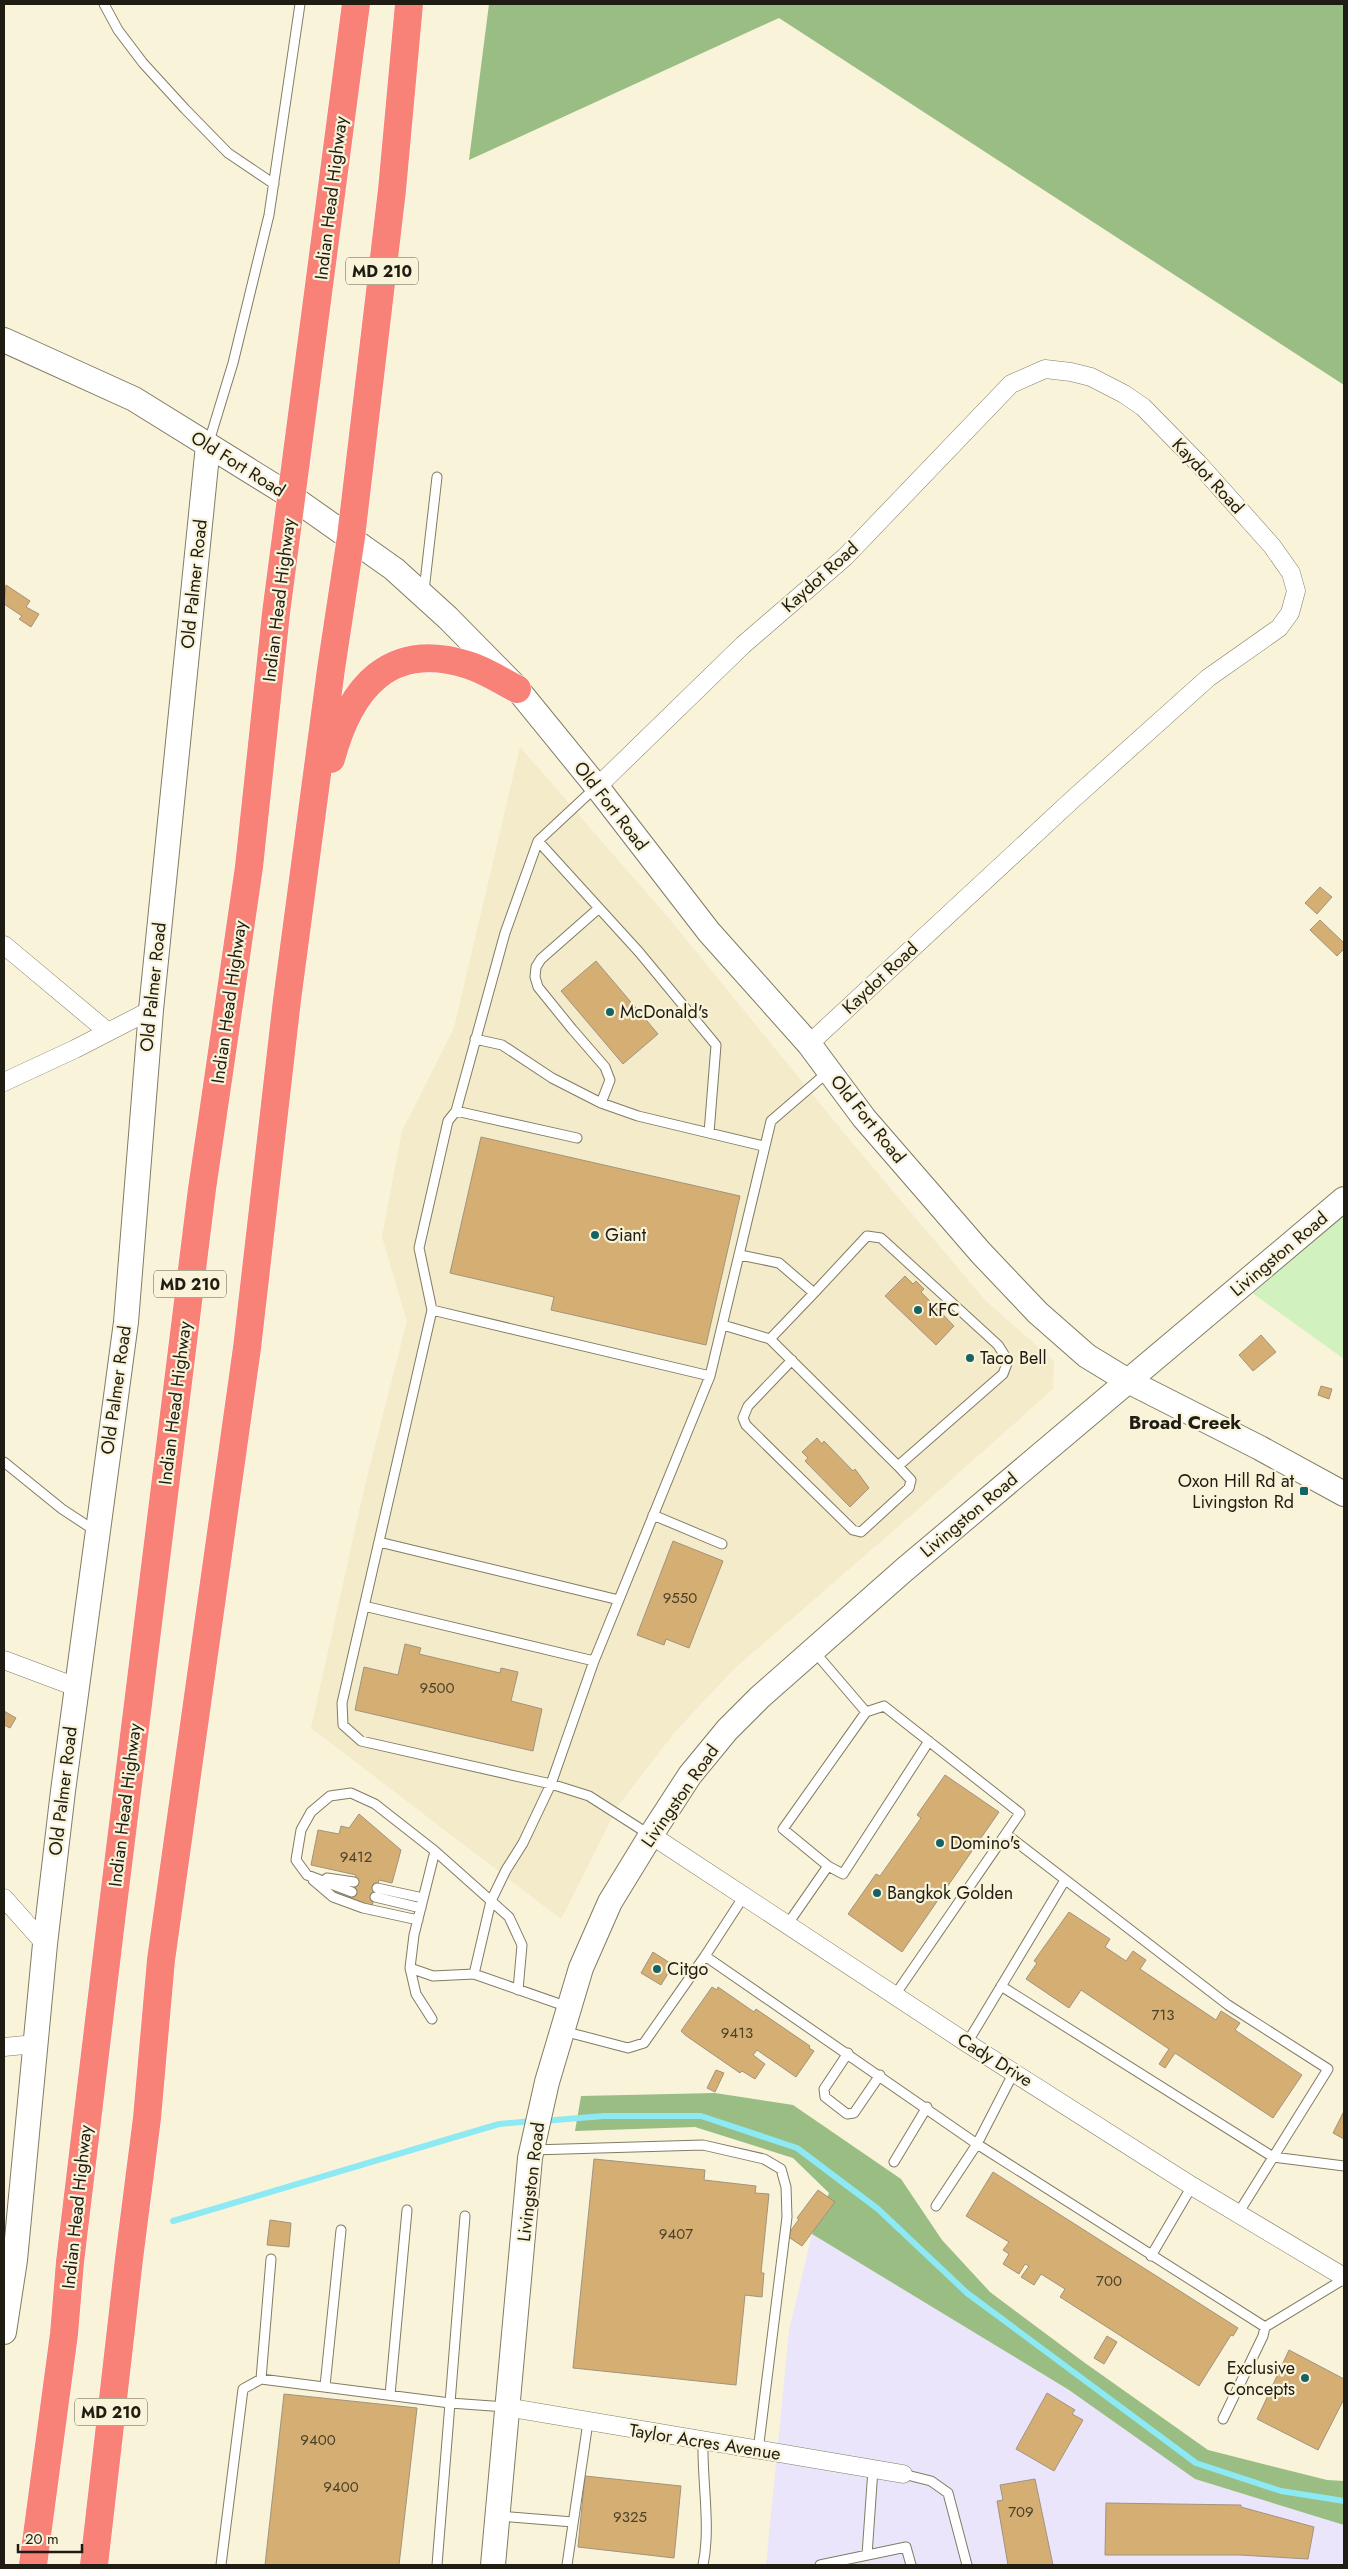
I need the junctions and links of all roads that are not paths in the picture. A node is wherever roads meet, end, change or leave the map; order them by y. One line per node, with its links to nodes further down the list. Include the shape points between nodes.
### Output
1 (104, 4): 5 (lane, via 118,30 143,63 185,109 228,153)
2 (300, 4): 5 (lane)
3 (356, 4): 9 (highway, Indian Head Highway / MD 210)
4 (409, 4): 10 (highway, MD 210, via 392,190)
5 (274, 184): 7 (lane, via 233,362)
6 (4, 340): 7 (main road, Old Fort Road, via 134,399)
7 (208, 445): 9 (main road, Old Fort Road); 18 (main road, Old Palmer Road)
8 (437, 477): 11 (lane)
9 (292, 498): 10 (main road, Old Fort Road); 118 (highway, Indian Head Highway / MD 210, via 276,613 249,867 202,1189 111,1921 64,2334)
10 (351, 537): 11 (main road, Old Fort Road); 14 (highway, MD 210)
11 (423, 595): 12 (main road, Old Fort Road)
12 (517, 689): 13 (main road, Old Fort Road); 14 (highway, via 469,665 420,658 394,665 369,682 351,704 337,735)
13 (596, 787): 15 (lane); 21 (main road, Old Fort Road, via 709,932); 21 (street, Kaydot Road, via 743,646 845,557 1011,384 1045,369 1091,377 1143,407 1272,546 1291,572 1296,592 1290,613 1279,628 1208,678)
14 (309, 840): 119 (highway, MD 210, via 247,1348 161,1960 148,2118)
15 (538, 841): 16 (lane); 20 (lane, via 505,933)
16 (598, 908): 24 (lane, via 541,959 535,977 538,987 605,1067 610,1080); 26 (lane, via 716,1045)
17 (4, 945): 19 (street)
18 (150, 1010): 19 (street); 42 (main road, Old Palmer Road, via 126,1322)
19 (108, 1032): 23 (street)
20 (475, 1039): 24 (lane, via 502,1045 552,1078); 25 (lane)
21 (809, 1044): 22 (main road, Old Fort Road)
22 (829, 1070): 28 (lane, via 771,1121); 37 (main road, Old Fort Road, via 864,1118 1038,1313 1087,1356)
23 (4, 1082)
24 (601, 1103): 26 (lane)
25 (456, 1111): 27 (lane); 32 (lane, via 448,1121 419,1248)
26 (709, 1134): 28 (lane)
27 (577, 1138)
28 (763, 1146): 30 (lane)
29 (1344, 1199): 37 (main road, Livingston Road)
30 (740, 1254): 31 (lane, via 780,1263); 33 (lane)
31 (814, 1293): 34 (lane); 39 (lane, via 867,1236 881,1238 998,1345 1008,1361 1003,1374)
32 (432, 1310): 36 (lane); 43 (lane)
33 (723, 1325): 34 (lane); 36 (lane)
34 (770, 1339): 35 (lane)
35 (792, 1360): 39 (lane); 39 (lane, via 748,1406 744,1418 746,1425 853,1530 861,1532 909,1488 911,1480)
36 (710, 1376): 41 (lane)
37 (1128, 1381): 40 (main road, Old Fort Road); 47 (main road, Livingston Road)
38 (4, 1462): 42 (lane, via 62,1509)
39 (898, 1466)
40 (1344, 1494)
41 (653, 1515): 44 (lane); 45 (lane)
42 (97, 1532): 50 (main road, Old Palmer Road)
43 (379, 1542): 45 (lane); 46 (lane)
44 (722, 1544)
45 (619, 1600): 49 (lane)
46 (364, 1606): 49 (lane); 53 (lane, via 342,1704 343,1725 361,1741)
47 (813, 1650): 51 (lane); 55 (main road, Livingston Road, via 727,1730 690,1775)
48 (4, 1660): 50 (street)
49 (594, 1661): 53 (lane)
50 (76, 1687): 71 (main road, Old Palmer Road)
51 (866, 1712): 52 (lane, via 884,1706); 57 (lane, via 783,1829)
52 (929, 1741): 54 (lane, via 1020,1813); 57 (lane, via 842,1874)
53 (551, 1784): 55 (lane, via 589,1796); 67 (lane)
54 (1006, 1834): 59 (lane); 77 (lane)
55 (651, 1835): 63 (street, Cady Drive); 78 (main road, Livingston Road, via 610,1902 581,1968)
56 (435, 1851): 58 (lane, via 375,1804 352,1793 330,1796 311,1812 301,1830 296,1860); 66 (lane); 67 (lane)
57 (828, 1866): 70 (lane)
58 (307, 1875): 60 (lane); 62 (lane); 69 (lane, via 333,1897 363,1908)
59 (1065, 1880): 75 (lane); 90 (lane, via 1228,2005 1328,2069)
60 (354, 1882)
61 (377, 1888): 66 (lane)
62 (352, 1892)
63 (744, 1896): 70 (street, Cady Drive); 72 (lane)
64 (375, 1897): 68 (lane)
65 (4, 1898): 71 (street)
66 (423, 1898): 68 (lane)
67 (491, 1900): 74 (lane); 76 (lane, via 509,1917 522,1945)
68 (421, 1908): 69 (lane)
69 (418, 1920): 73 (lane)
70 (787, 1925): 77 (street, Cady Drive)
71 (45, 1944): 82 (main road, Old Palmer Road)
72 (706, 1956): 80 (lane, via 644,2043 628,2048); 84 (lane)
73 (410, 1968): 74 (lane, via 433,1976); 79 (lane, via 416,1994)
74 (474, 1974): 76 (lane)
75 (1001, 1986): 81 (lane); 90 (lane)
76 (518, 1990): 78 (lane)
77 (895, 1996): 81 (street, Cady Drive)
78 (569, 2007): 80 (main road, Livingston Road)
79 (432, 2019)
80 (561, 2031): 89 (main road, Livingston Road)
81 (967, 2043): 85 (street, Cady Drive)
82 (35, 2044): 83 (street); 103 (main road, Old Palmer Road, via 15,2260)
83 (4, 2046)
84 (848, 2053): 86 (lane); 86 (lane, via 824,2089 825,2097 847,2114 854,2113)
85 (1014, 2072): 88 (lane); 93 (street, Cady Drive)
86 (880, 2075): 87 (lane)
87 (927, 2107): 88 (lane); 91 (lane)
88 (977, 2144): 94 (lane); 99 (lane)
89 (533, 2147): 108 (main road, Livingston Road); 112 (lane, via 703,2145 764,2159 781,2169 786,2187 787,2218)
90 (1274, 2157): 92 (lane); 96 (lane)
91 (894, 2162)
92 (1344, 2166)
93 (1192, 2186): 96 (street, Cady Drive); 99 (lane)
94 (936, 2206)
95 (407, 2210): 106 (lane)
96 (1239, 2212): 101 (street, Cady Drive)
97 (465, 2216): 107 (lane)
98 (341, 2230): 105 (lane)
99 (1151, 2256): 102 (lane)
100 (272, 2259): 104 (lane)
101 (1344, 2278): 102 (lane)
102 (1264, 2326): 109 (lane, via 1263,2336)
103 (4, 2332)
104 (261, 2379): 105 (lane); 120 (lane, via 243,2389)
105 (325, 2386): 106 (lane)
106 (390, 2395): 107 (lane)
107 (450, 2403): 108 (lane); 121 (lane)
108 (506, 2407): 110 (street, Taylor Acres Avenue); 115 (main road, Livingston Road)
109 (1223, 2419)
110 (588, 2422): 111 (street, Taylor Acres Avenue); 116 (lane)
111 (703, 2442): 112 (street, Taylor Acres Avenue); 124 (lane, via 707,2544)
112 (758, 2450): 113 (street, Taylor Acres Avenue)
113 (873, 2469): 114 (street, Taylor Acres Avenue); 117 (lane)
114 (903, 2474): 127 (lane, via 931,2481 948,2493)
115 (497, 2516): 116 (lane); 122 (main road, Livingston Road)
116 (573, 2522): 123 (lane)
117 (867, 2555): 125 (lane); 126 (lane, via 906,2547)
118 (33, 2565)
119 (94, 2565)
120 (221, 2565)
121 (437, 2565)
122 (493, 2565)
123 (567, 2565)
124 (703, 2565)
125 (820, 2565)
126 (911, 2565)
127 (967, 2565)

